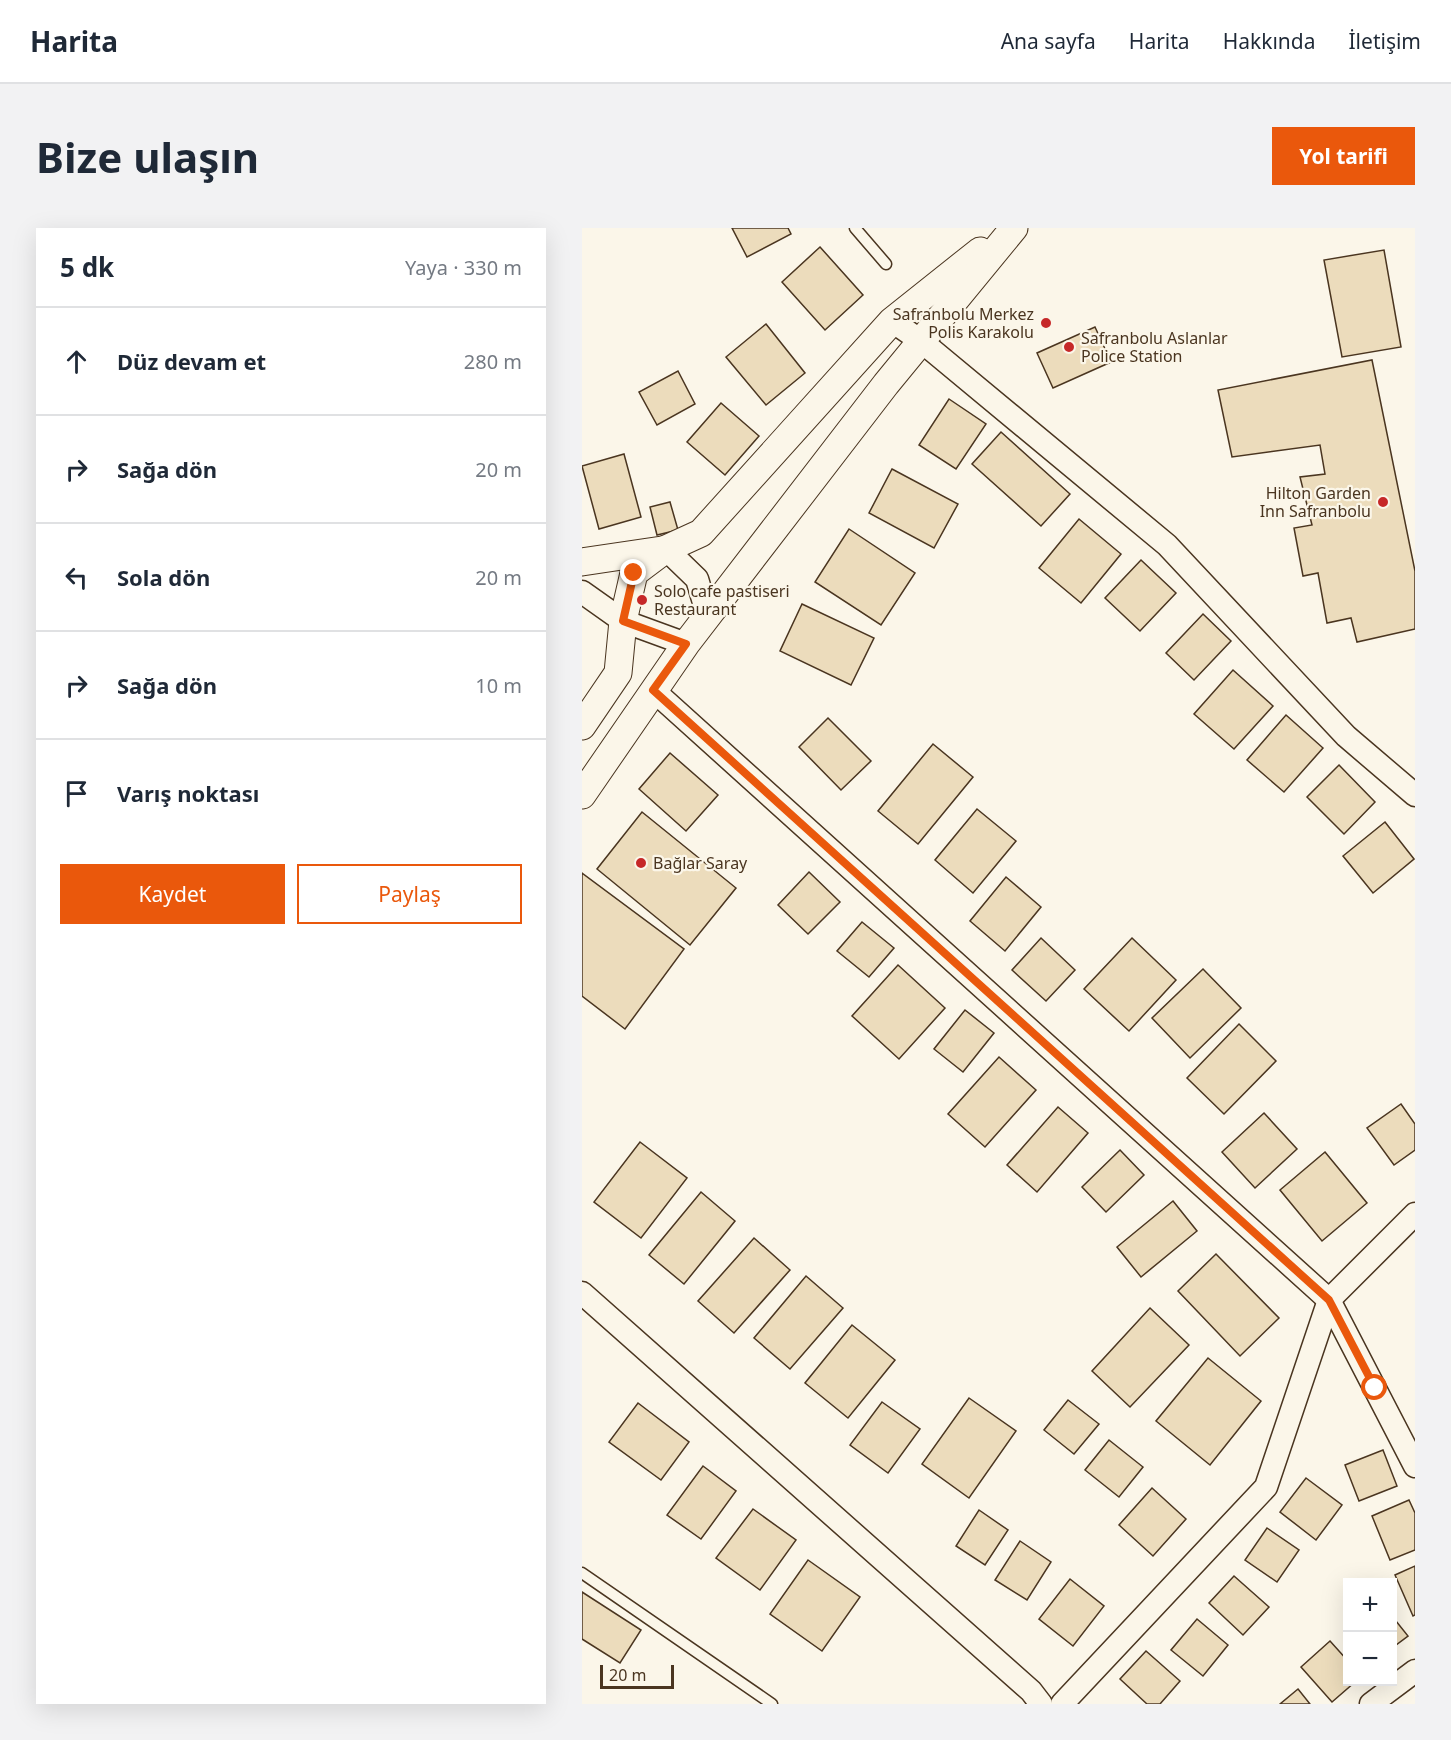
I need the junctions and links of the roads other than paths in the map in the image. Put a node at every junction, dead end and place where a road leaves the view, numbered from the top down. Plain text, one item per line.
1 (855, 228) edge
2 (1012, 228) edge
3 (886, 264) dead end
4 (892, 321) junction
5 (921, 342) junction
6 (666, 549) junction
7 (582, 562) edge
8 (582, 592) edge
9 (708, 616) junction
10 (623, 621) junction
11 (686, 644) junction
12 (653, 690) junction
13 (582, 726) edge
14 (582, 795) edge
15 (1415, 795) edge
16 (1415, 1214) edge
17 (582, 1293) edge
18 (1329, 1300) junction
19 (1415, 1466) edge
20 (582, 1573) edge
21 (1415, 1671) edge
22 (772, 1704) edge
23 (1041, 1704) edge
24 (1062, 1704) edge
25 (1371, 1704) edge

1 - 3 lane
2 - 4 street
2 - 5 street
4 - 5 street
4 - 6 street
5 - 9 street
5 - 15 street
6 - 7 street
6 - 9 street
6 - 10 street
8 - 10 street
9 - 11 street
10 - 11 street
10 - 13 street
11 - 12 street
12 - 14 street
12 - 18 street
16 - 18 street
17 - 23 street
18 - 19 street
18 - 24 street
20 - 22 lane
21 - 25 street

